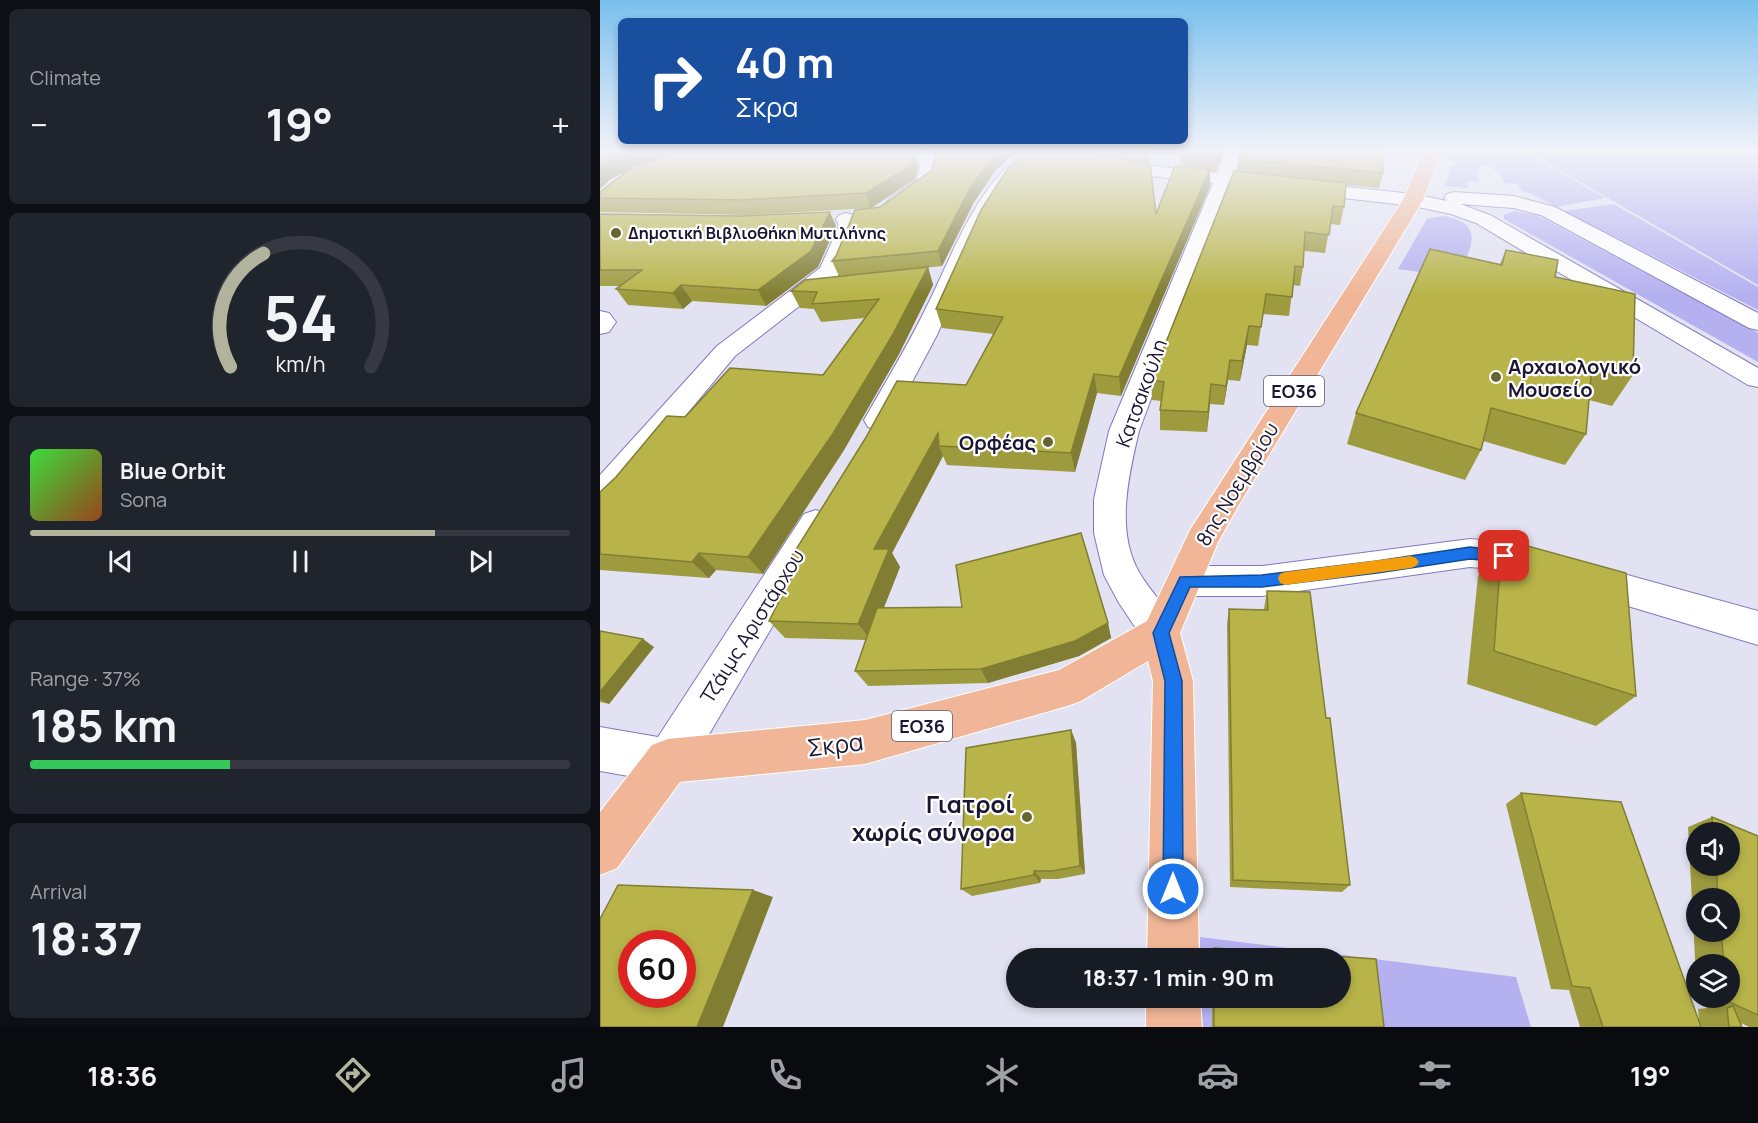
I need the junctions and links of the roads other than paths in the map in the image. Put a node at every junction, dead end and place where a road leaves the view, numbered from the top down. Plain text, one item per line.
1 (900, 199) edge
2 (989, 199) edge
3 (1216, 199) edge
4 (1403, 199) edge
5 (1429, 199) edge
6 (1466, 199) edge
7 (1413, 200) junction
8 (852, 285) edge
9 (807, 289) junction
10 (600, 318) edge
11 (1758, 323) edge
12 (600, 327) edge
13 (1758, 379) edge
14 (863, 447) edge
15 (600, 496) edge
16 (833, 496) edge
17 (1185, 581) junction
18 (1758, 628) edge
19 (1161, 633) junction
20 (600, 749) edge
21 (668, 761) junction
22 (600, 851) edge
23 (1173, 948) edge
24 (1173, 1008) edge
25 (1174, 1027) edge

1 - 9 street
2 - 14 street
3 - 19 street, Κατσακούλη
4 - 7 street
5 - 7 street
6 - 11 street
7 - 13 street
7 - 17 main road, 8ης Νοεμβρίου / ΕΟ36
8 - 9 street
9 - 15 street
10 - 12 street
16 - 21 street, Τζάιμς Αριστάρχου
17 - 18 street
17 - 19 main road, 8ης Νοεμβρίου / ΕΟ36
19 - 21 main road, Σκρα / ΕΟ36
19 - 23 main road
20 - 21 street
21 - 22 main road
24 - 25 main road

